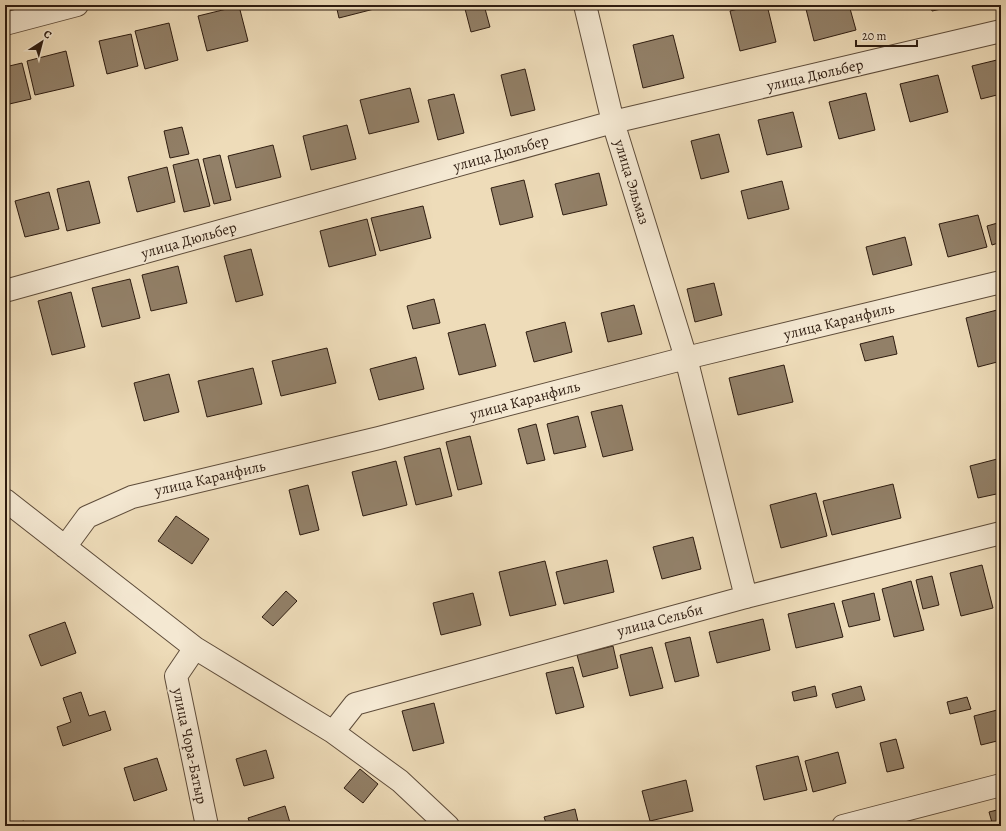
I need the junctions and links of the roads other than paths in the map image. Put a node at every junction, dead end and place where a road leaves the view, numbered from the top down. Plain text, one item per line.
1 (77, 5) edge
2 (585, 5) edge
3 (5, 24) edge
4 (1001, 31) edge
5 (613, 122) junction
6 (1001, 282) edge
7 (5, 291) edge
8 (686, 358) junction
9 (5, 500) edge
10 (1001, 533) edge
11 (65, 547) junction
12 (746, 596) junction
13 (195, 648) junction
14 (333, 732) junction
15 (1001, 785) edge
16 (207, 826) edge
17 (448, 826) edge
18 (844, 826) edge

1 - 3 street
2 - 5 street, улица Эльмаз
4 - 5 street, улица Дюльбер
5 - 7 street, улица Дюльбер
5 - 8 street, улица Эльмаз
6 - 8 street, улица Каранфиль
8 - 11 street, улица Каранфиль
8 - 12 street, улица Эльмаз
9 - 11 street
10 - 12 street, улица Сельби
11 - 13 street
12 - 14 street, улица Сельби
13 - 14 street
13 - 16 street, улица Чора-Батыр
14 - 17 street
15 - 18 street

